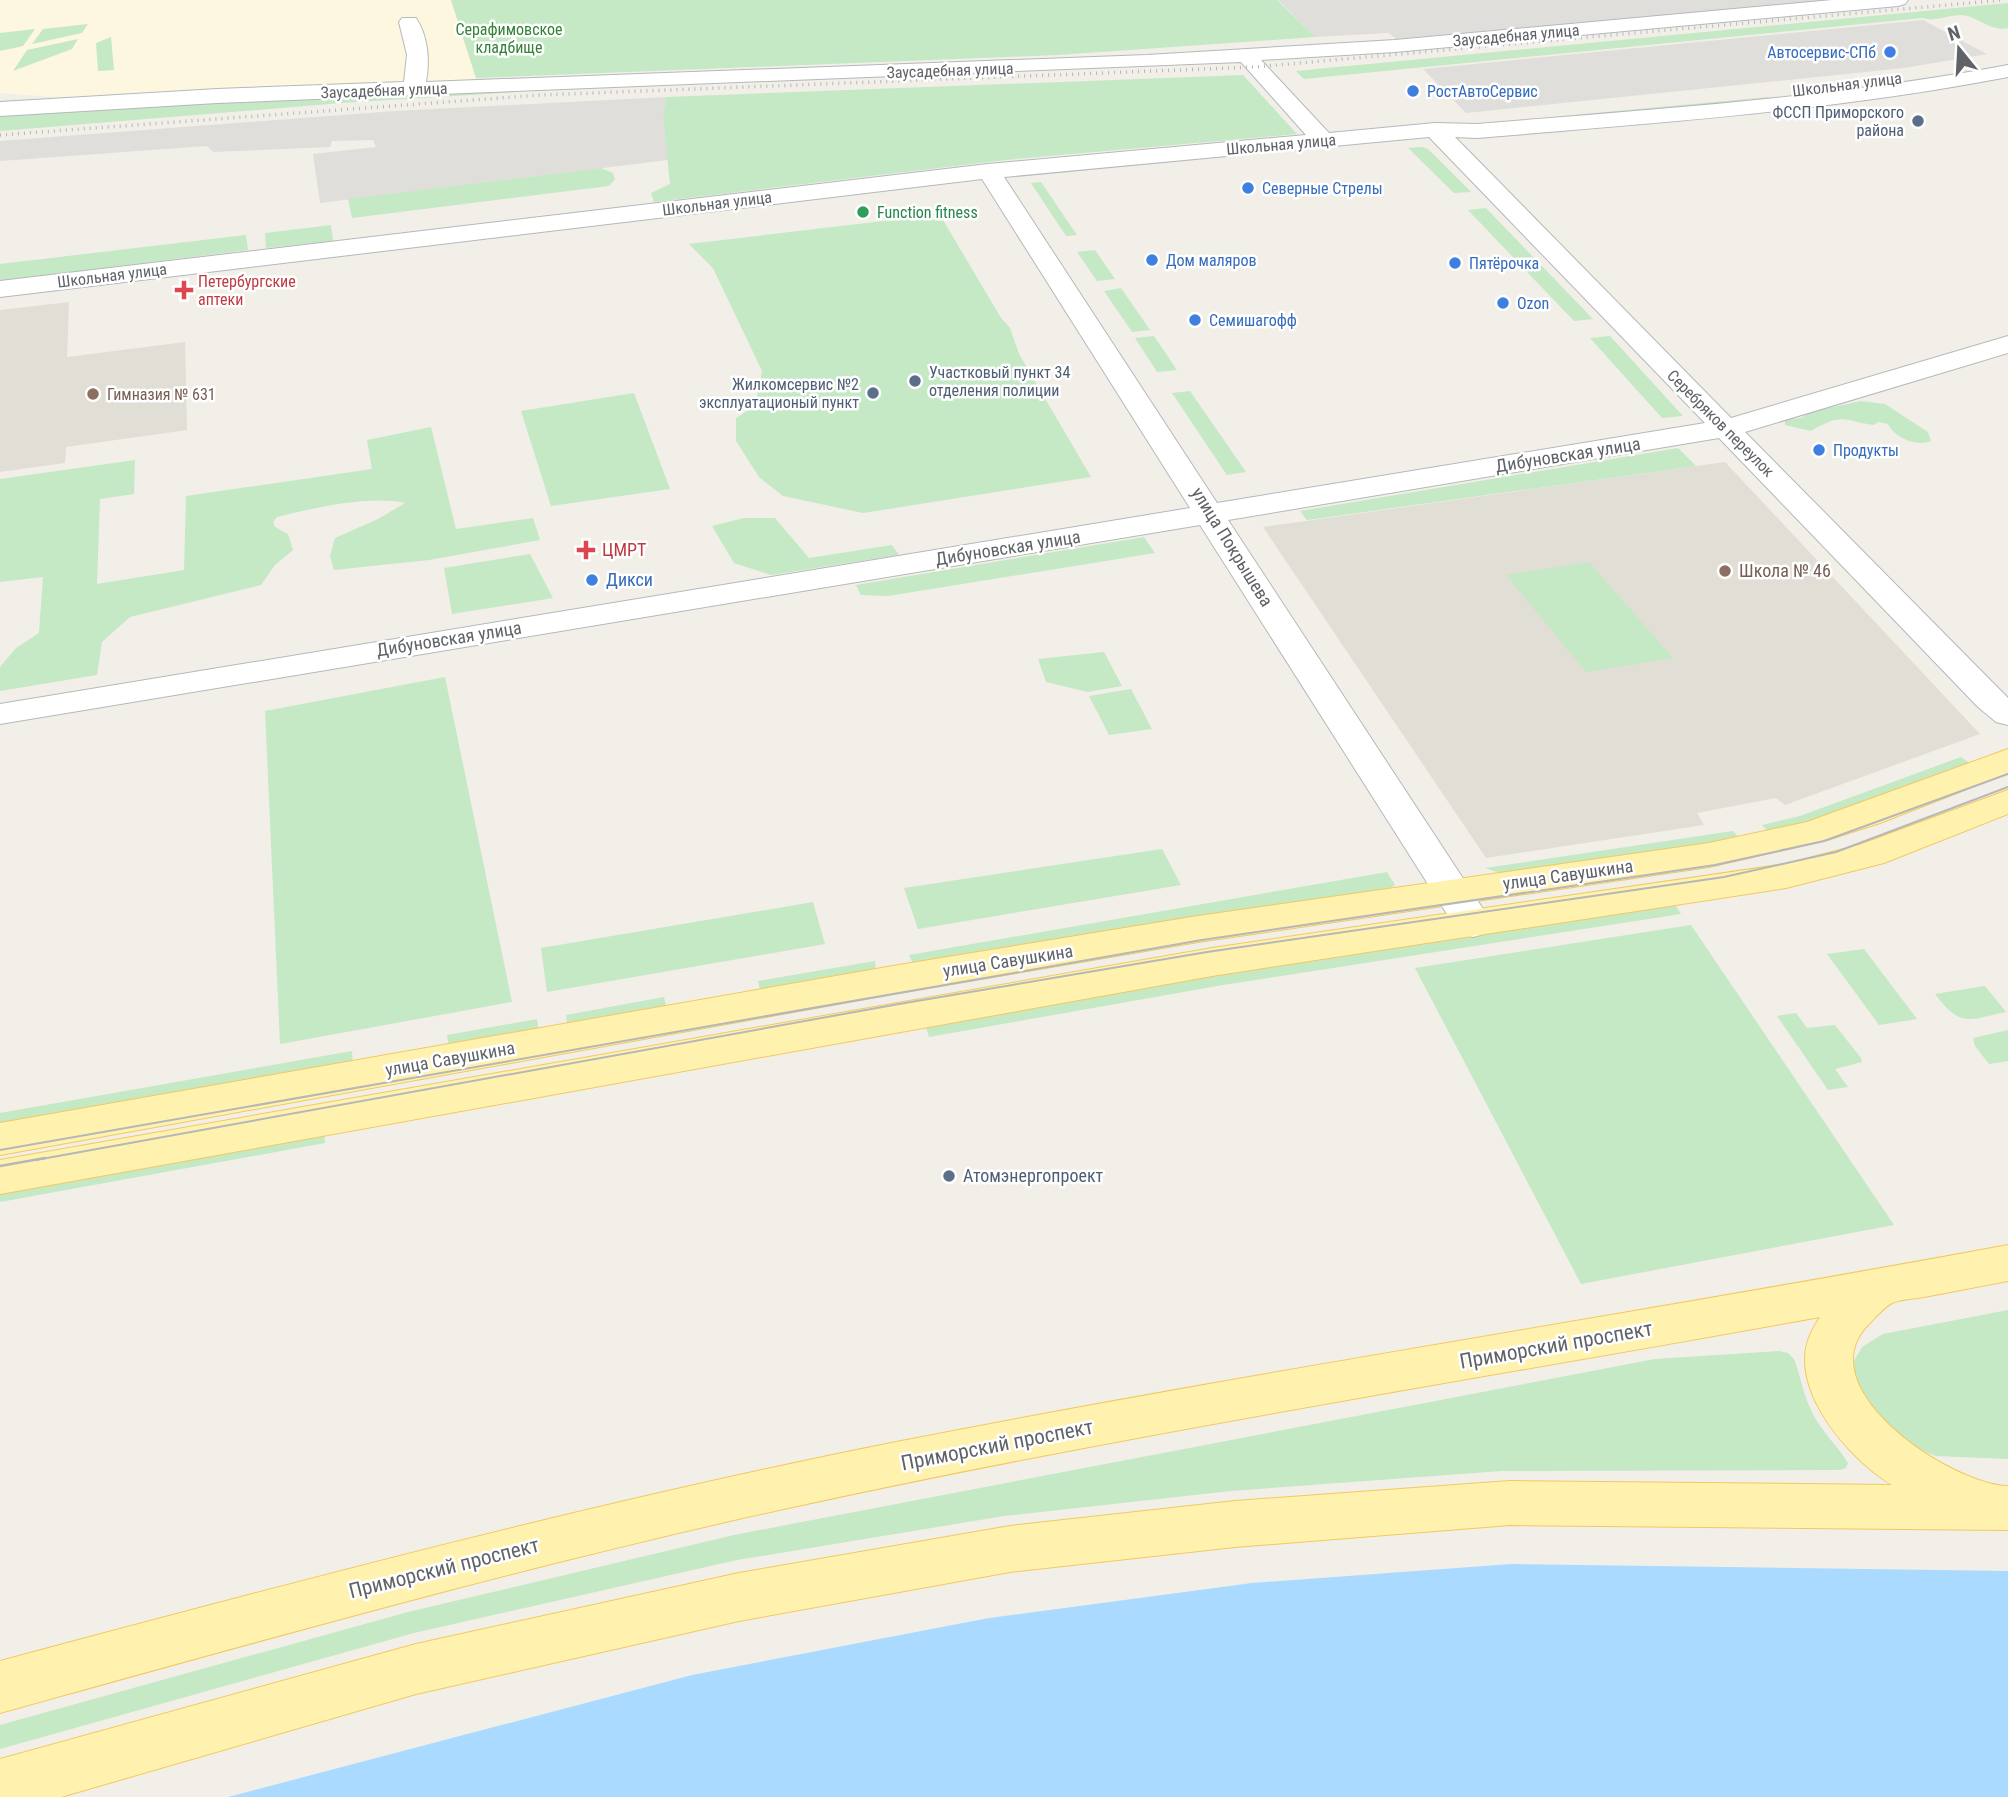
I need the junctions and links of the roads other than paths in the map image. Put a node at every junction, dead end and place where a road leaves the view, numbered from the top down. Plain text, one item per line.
1 (1899, 0) edge
2 (409, 22) dead end
3 (1246, 54) junction
4 (2008, 60) edge
5 (2008, 71) edge
6 (413, 89) junction
7 (0, 109) edge
8 (1435, 130) junction
9 (1324, 140) junction
10 (988, 171) junction
11 (0, 289) edge
12 (2008, 344) edge
13 (1728, 428) junction
14 (1211, 514) junction
15 (0, 714) edge
16 (2008, 715) edge
17 (2008, 760) edge
18 (2008, 801) edge
19 (1463, 908) junction
20 (0, 1139) edge
21 (0, 1177) edge
22 (2008, 1263) edge
23 (1877, 1288) junction
24 (1996, 1508) edge
25 (0, 1687) edge
26 (0, 1787) edge

1 - 3 street, Заусадебная улица
2 - 6 street
3 - 6 street, Заусадебная улица
3 - 9 street
4 - 8 street, Школьная улица
5 - 8 street, Школьная улица
6 - 7 street, Заусадебная улица
8 - 9 street, Школьная улица
8 - 13 street, Серебряков переулок
9 - 10 street, Школьная улица
10 - 11 street, Школьная улица
10 - 14 street, улица Покрышева
12 - 13 street, Дибуновская улица
13 - 14 street, Дибуновская улица
13 - 16 street, Серебряков переулок
14 - 15 street, Дибуновская улица
14 - 19 street, улица Покрышева
17 - 19 main road, улица Савушкина
18 - 19 main road, улица Савушкина
19 - 20 main road, улица Савушкина
19 - 21 main road, улица Савушкина
22 - 23 main road, Приморский проспект
23 - 24 main road
23 - 25 main road, Приморский проспект
24 - 26 main road

